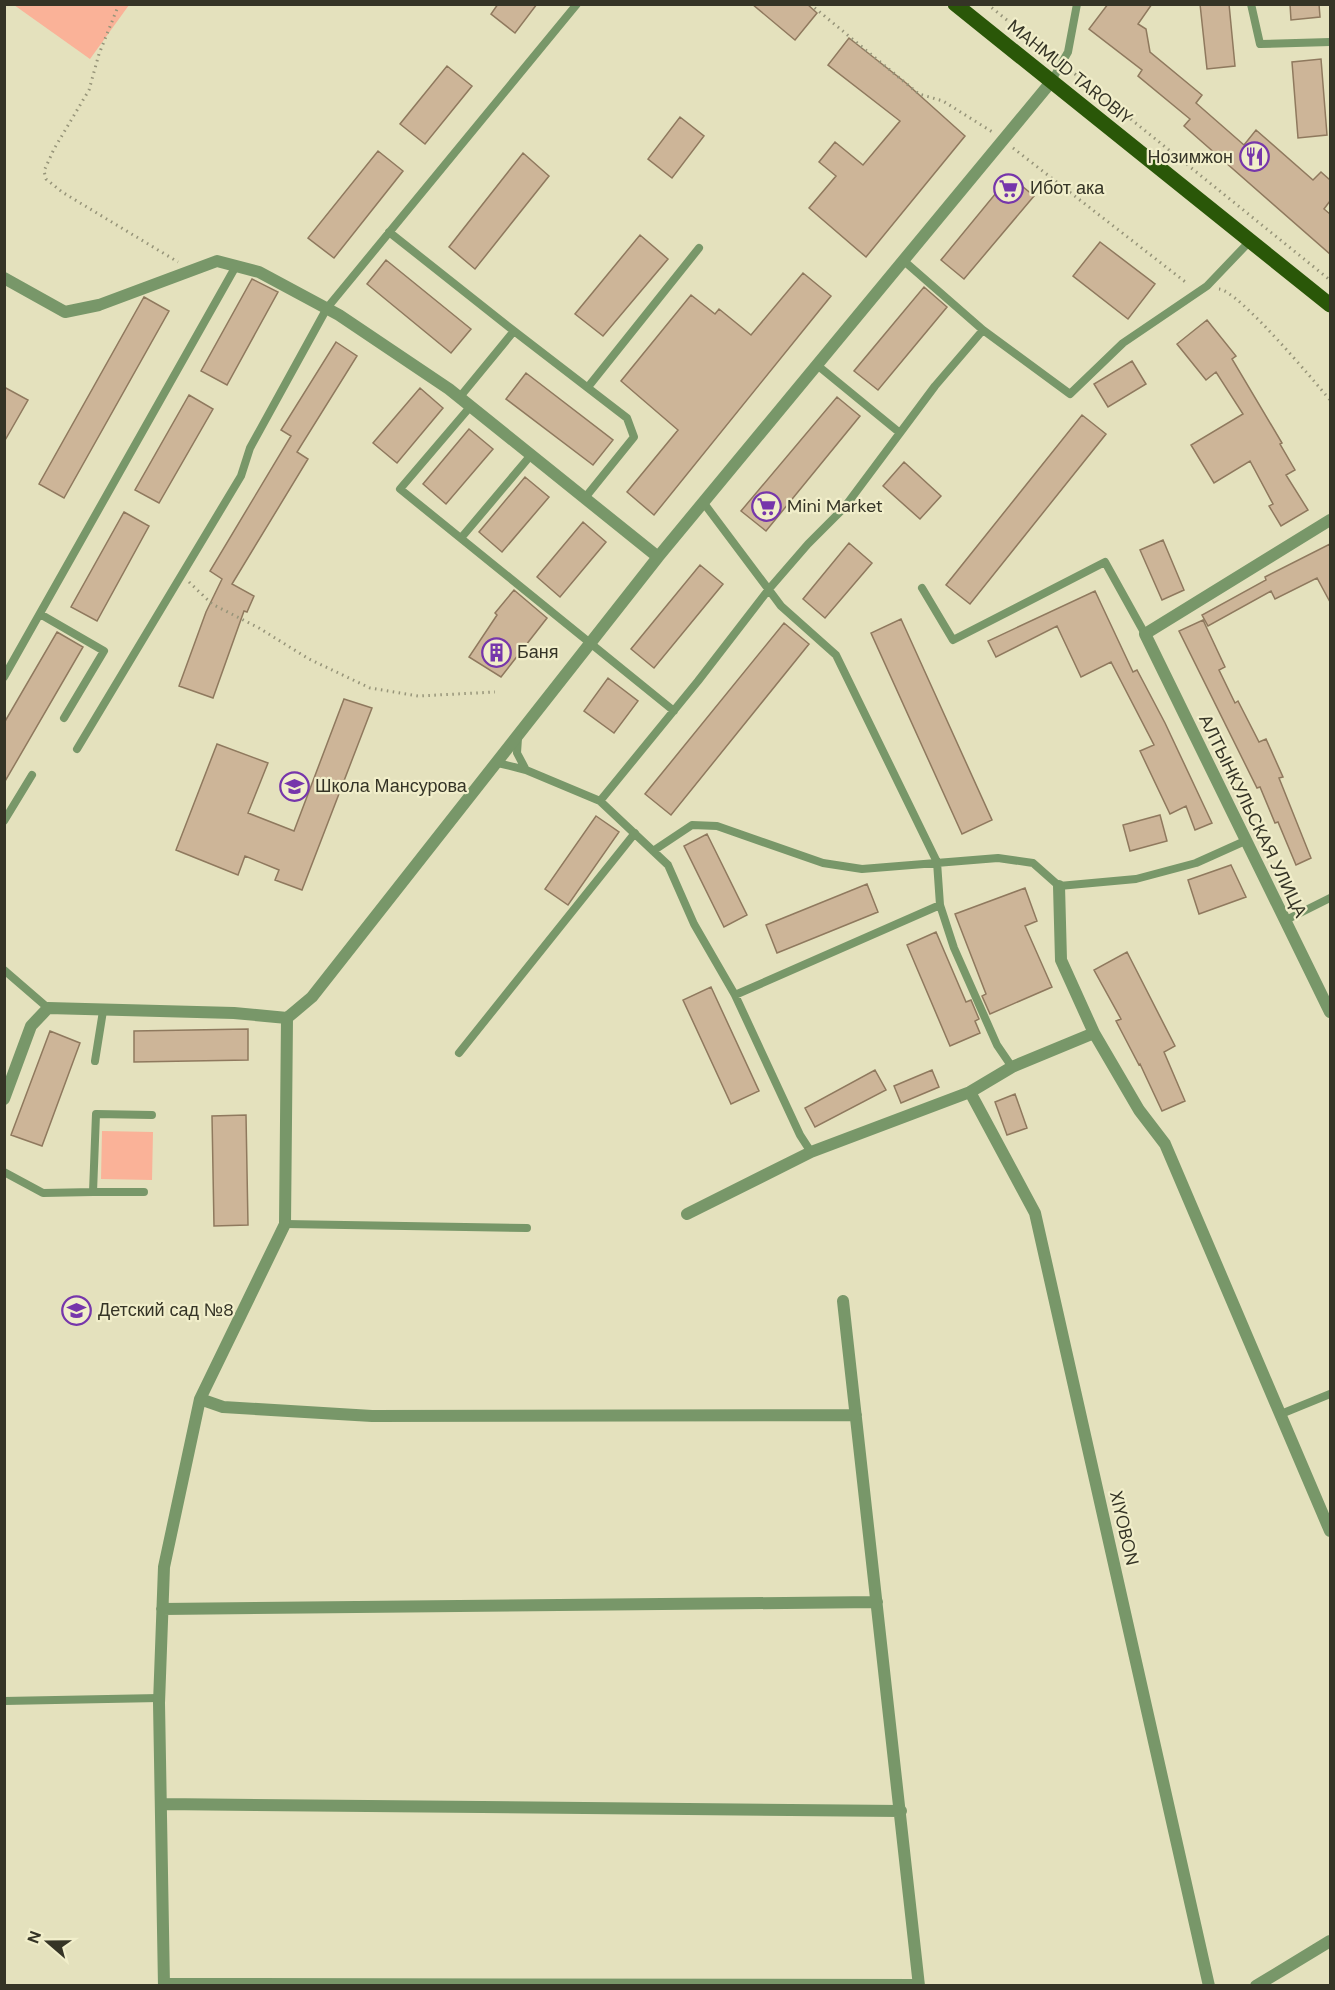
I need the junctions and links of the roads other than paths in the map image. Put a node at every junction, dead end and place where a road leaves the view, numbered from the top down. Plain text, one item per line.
1 (577, 4) edge
2 (955, 4) edge
3 (1077, 4) edge
4 (1251, 4) edge
5 (1330, 42) edge
6 (1051, 82) junction
7 (389, 232) junction
8 (1250, 241) junction
9 (699, 248) dead end
10 (904, 261) junction
11 (236, 266) junction
12 (4, 278) edge
13 (1330, 305) edge
14 (327, 308) junction
15 (983, 330) junction
16 (514, 331) junction
17 (817, 365) junction
18 (588, 387) junction
19 (459, 398) junction
20 (470, 407) junction
21 (900, 433) junction
22 (531, 455) junction
23 (584, 499) junction
24 (703, 502) junction
25 (1330, 520) edge
26 (461, 538) junction
27 (658, 557) junction
28 (922, 588) dead end
29 (769, 589) junction
30 (40, 614) junction
31 (1145, 634) junction
32 (591, 644) junction
33 (4, 677) edge
34 (674, 711) junction
35 (64, 718) dead end
36 (518, 738) junction
37 (77, 749) dead end
38 (498, 763) junction
39 (526, 770) junction
40 (32, 775) dead end
41 (600, 801) junction
42 (4, 821) edge
43 (635, 833) junction
44 (1245, 841) junction
45 (653, 851) junction
46 (937, 862) junction
47 (1059, 886) junction
48 (1330, 898) edge
49 (940, 905) junction
50 (1284, 921) junction
51 (4, 970) edge
52 (735, 995) junction
53 (48, 1008) junction
54 (103, 1011) junction
55 (1330, 1012) edge
56 (287, 1018) junction
57 (1094, 1033) junction
58 (459, 1053) dead end
59 (95, 1061) dead end
60 (1012, 1067) junction
61 (970, 1092) junction
62 (4, 1099) edge
63 (152, 1115) dead end
64 (811, 1152) junction
65 (4, 1172) edge
66 (93, 1192) junction
67 (144, 1192) dead end
68 (687, 1214) dead end
69 (285, 1224) junction
70 (527, 1228) dead end
71 (843, 1301) dead end
72 (1330, 1394) edge
73 (200, 1399) junction
74 (1281, 1414) junction
75 (856, 1415) junction
76 (1330, 1531) edge
77 (877, 1602) junction
78 (162, 1609) junction
79 (159, 1698) junction
80 (4, 1701) edge
81 (161, 1804) junction
82 (901, 1811) junction
83 (1330, 1941) edge
84 (164, 1985) edge
85 (919, 1985) edge
86 (1209, 1986) edge
87 (1256, 1986) edge

1 - 7 lane
2 - 6 main road, MAHMUD TAROBIY
3 - 6 lane
4 - 5 lane
6 - 8 main road, MAHMUD TAROBIY
6 - 10 street
7 - 14 lane
7 - 16 lane
8 - 13 main road, MAHMUD TAROBIY
8 - 15 lane
9 - 18 lane
10 - 15 lane
10 - 17 street
11 - 12 street
11 - 14 street
11 - 30 lane
14 - 19 street
14 - 37 lane
15 - 21 lane
16 - 18 lane
16 - 19 lane
17 - 21 lane
17 - 24 street
18 - 23 lane
19 - 20 street
20 - 22 street
20 - 26 lane
21 - 29 lane
22 - 23 street
22 - 26 lane
23 - 27 street
24 - 27 street
24 - 29 lane
25 - 31 street
26 - 32 lane
27 - 32 street
28 - 31 lane
29 - 34 lane
29 - 46 lane
30 - 33 lane
30 - 35 lane
31 - 44 street, АЛТЫНКУЛЬСКАЯ УЛИЦА
32 - 34 lane
32 - 36 street
34 - 41 lane
36 - 38 street
36 - 39 lane
38 - 39 lane
38 - 56 street
39 - 41 lane
40 - 42 lane
41 - 43 lane
43 - 45 lane
43 - 58 lane
44 - 47 lane
44 - 50 street, АЛТЫНКУЛЬСКАЯ УЛИЦА
45 - 46 lane
45 - 52 lane
46 - 47 lane
46 - 49 lane
47 - 57 street
48 - 50 lane
49 - 52 lane
49 - 60 lane
50 - 55 street, АЛТЫНКУЛЬСКАЯ УЛИЦА
51 - 53 lane
52 - 64 lane
53 - 54 street
53 - 62 street
54 - 56 street
54 - 59 lane
56 - 69 street
57 - 60 street
57 - 74 street
60 - 61 street
61 - 64 street
61 - 86 street, XIYOBON
63 - 66 lane
64 - 68 street
65 - 66 lane
66 - 67 lane
69 - 70 lane
69 - 73 street
71 - 75 street
72 - 74 lane
73 - 75 street
73 - 78 street
74 - 76 street
75 - 77 street
77 - 78 street
77 - 82 street
78 - 79 street
79 - 80 lane
79 - 81 street
81 - 82 street
81 - 84 street
82 - 85 street
83 - 87 street
84 - 85 street

